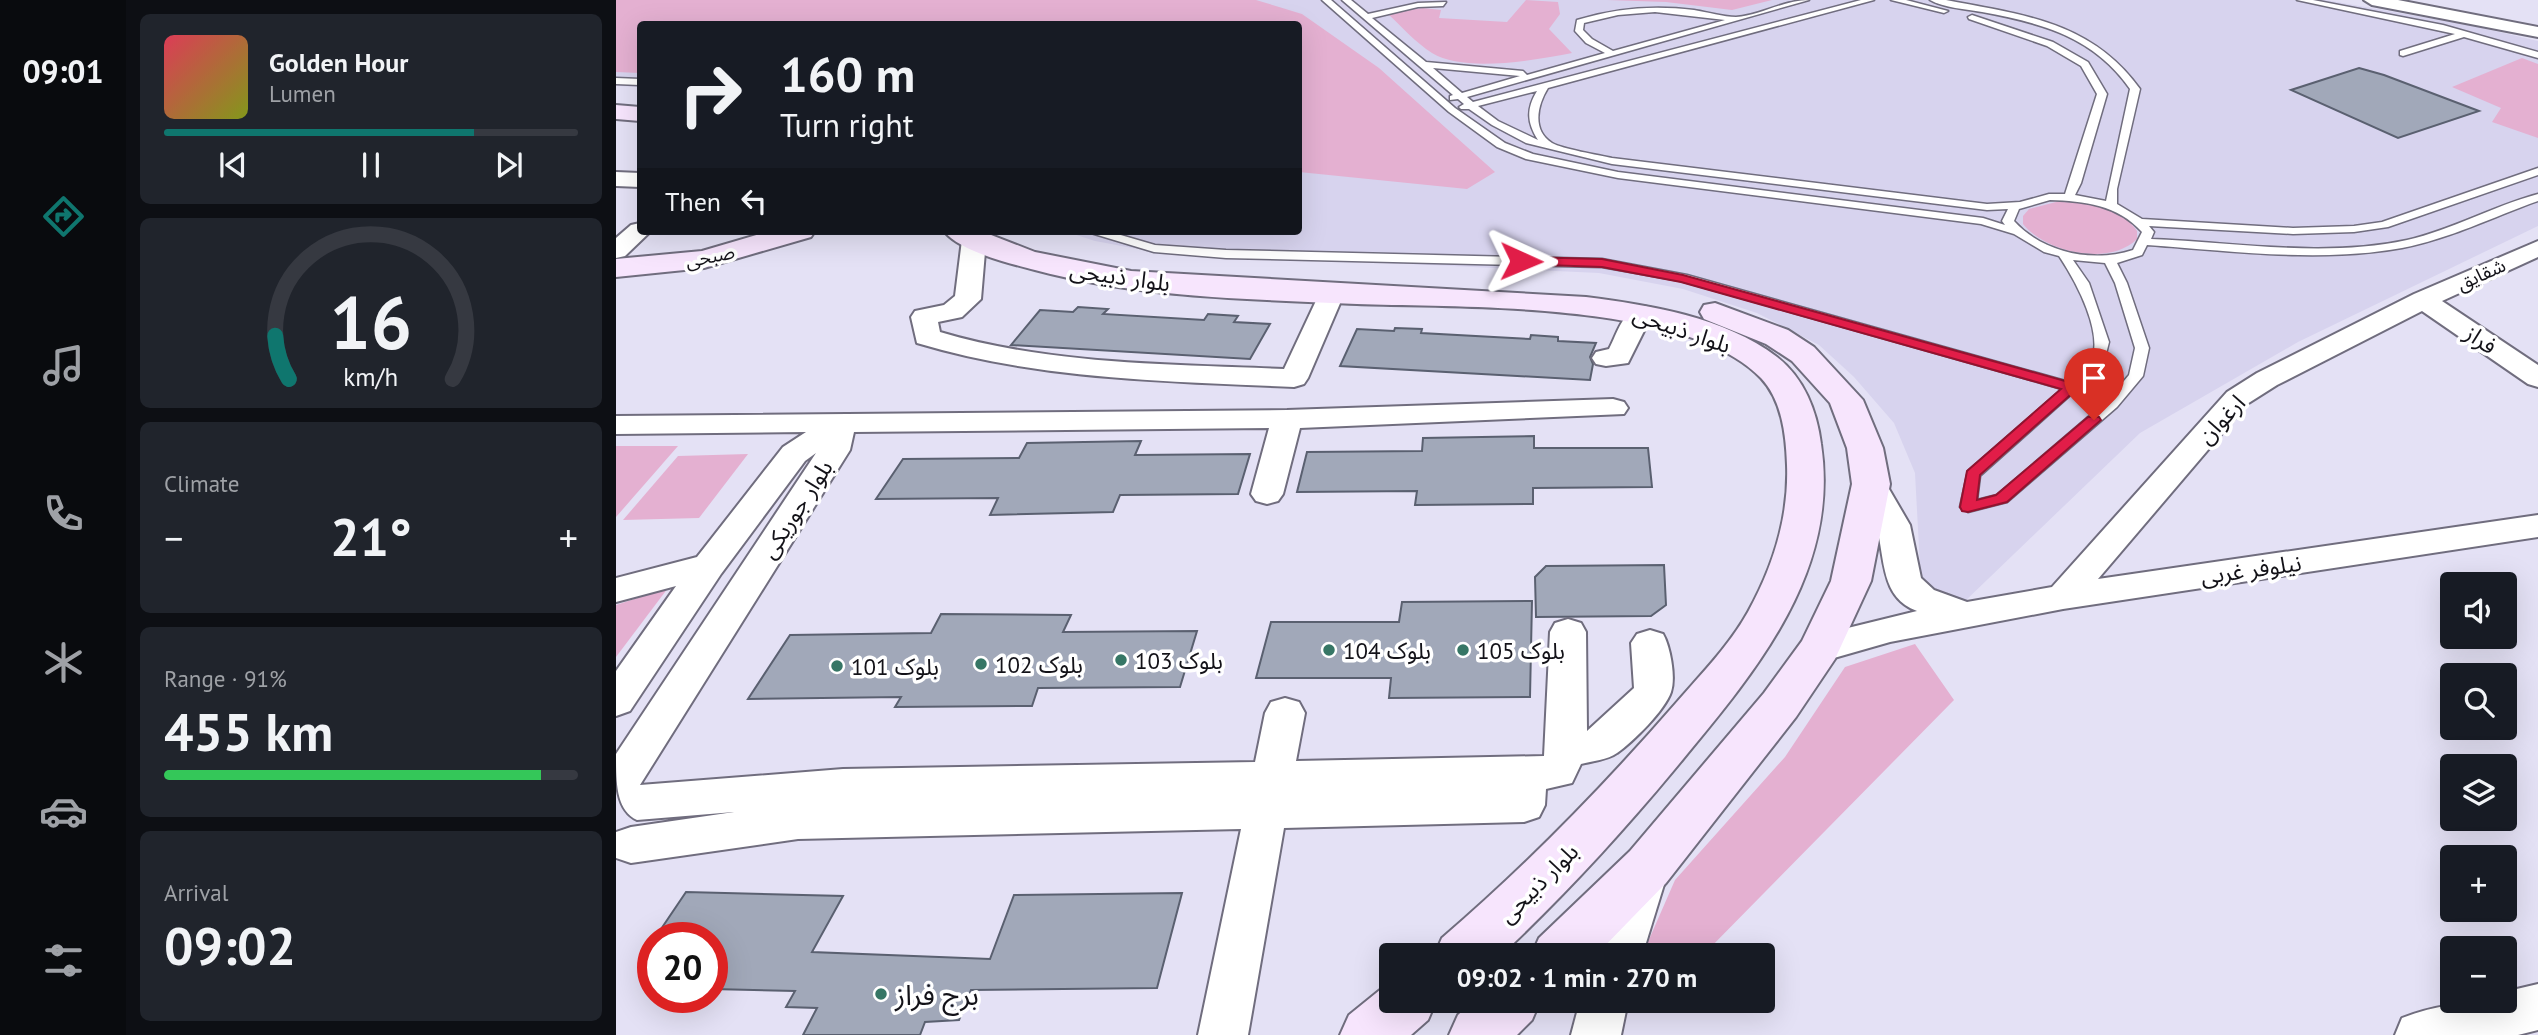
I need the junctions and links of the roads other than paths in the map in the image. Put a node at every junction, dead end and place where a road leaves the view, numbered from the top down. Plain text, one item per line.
1 (1326, 0) edge
2 (1346, 0) edge
3 (1870, 0) edge
4 (1895, 0) edge
5 (1934, 0) edge
6 (2301, 0) edge
7 (2372, 0) edge
8 (2436, 0) edge
9 (1801, 1) edge
10 (1443, 5) dead end
11 (1366, 17) junction
12 (1737, 19) junction
13 (2538, 20) edge
14 (2538, 32) edge
15 (2465, 34) junction
16 (2403, 53) dead end
17 (1613, 54) junction
18 (2538, 55) edge
19 (1422, 64) junction
20 (1536, 75) junction
21 (616, 81) edge
22 (637, 82) edge
23 (1544, 87) junction
24 (1460, 96) junction
25 (616, 99) edge
26 (637, 100) edge
27 (1442, 101) junction
28 (1472, 106) junction
29 (1452, 110) junction
30 (616, 112) edge
31 (637, 114) edge
32 (1551, 148) junction
33 (2538, 171) edge
34 (616, 179) edge
35 (637, 180) edge
36 (2069, 197) junction
37 (2538, 197) edge
38 (2018, 205) junction
39 (2111, 206) junction
40 (2141, 222) junction
41 (2013, 231) junction
42 (637, 233) edge
43 (787, 235) edge
44 (966, 235) edge
45 (1038, 235) edge
46 (1109, 235) edge
47 (2148, 242) junction
48 (2538, 248) edge
49 (616, 251) edge
50 (2064, 255) junction
51 (2109, 259) junction
52 (616, 268) edge
53 (1331, 294) junction
54 (2423, 300) junction
55 (1643, 314) junction
56 (1606, 358) dead end
57 (2533, 370) edge
58 (2071, 387) junction
59 (1613, 408) dead end
60 (1287, 419) junction
61 (841, 423) junction
62 (616, 425) edge
63 (1871, 484) junction
64 (1267, 494) dead end
65 (2538, 526) edge
66 (616, 566) edge
67 (709, 566) junction
68 (616, 590) edge
69 (2063, 597) junction
70 (1965, 614) junction
71 (1568, 632) dead end
72 (1650, 643) dead end
73 (1820, 648) junction
74 (616, 701) edge
75 (1285, 713) dead end
76 (1567, 752) junction
77 (1270, 793) junction
78 (623, 794) edge
79 (624, 854) edge
80 (1648, 867) junction
81 (1474, 943) edge
82 (1572, 943) edge
83 (1622, 943) edge
84 (2538, 1007) edge
85 (1394, 1013) edge
86 (1501, 1013) edge
87 (1601, 1013) edge
88 (1223, 1035) edge
89 (1369, 1035) edge
90 (1478, 1035) edge
91 (1596, 1035) edge
92 (2420, 1035) edge

1 - 27 lane
2 - 11 lane
3 - 23 lane
4 - 36 lane
5 - 39 lane
6 - 15 lane
7 - 14 street
8 - 13 street
9 - 12 lane
10 - 11 lane
11 - 19 lane
12 - 17 lane
12 - 17 lane
15 - 16 lane
15 - 18 lane
17 - 20 lane
19 - 20 lane
19 - 24 lane
20 - 24 lane
21 - 22 lane
23 - 28 lane
23 - 32 lane
24 - 27 lane
24 - 28 lane
25 - 26 main road
27 - 29 lane
28 - 29 lane
28 - 32 lane
29 - 41 lane
30 - 31 main road
32 - 38 lane
33 - 40 lane
34 - 35 street
36 - 38 lane
36 - 39 lane
37 - 47 lane
38 - 41 lane
39 - 40 lane
40 - 47 lane
41 - 50 lane
42 - 49 street
43 - 52 main road, صبحی
44 - 53 main road, بلوار ذبیحی
44 - 53 street
45 - 63 main road, بلوار ذبیحی
46 - 58 lane
47 - 51 lane
48 - 54 street, شقایق
50 - 51 lane
50 - 58 lane
51 - 58 lane
53 - 55 main road, بلوار ذبیحی
54 - 57 street, فراز
54 - 69 street, ارغوان
55 - 56 street
55 - 81 main road, بلوار ذبیحی
59 - 60 street
60 - 61 street
60 - 64 street
61 - 62 street
61 - 67 street, بلوار جوریکی
61 - 78 street, بلوار جوریکی
63 - 70 street
63 - 73 main road, بلوار ذبیحی
65 - 69 street, نیلوفر غربی
66 - 67 street
67 - 68 street
67 - 74 street, بلوار جوریکی
69 - 70 street, نیلوفر غربی
70 - 73 street, نیلوفر غربی
71 - 76 street
72 - 76 street
73 - 80 main road, بلوار ذبیحی
75 - 77 street
76 - 77 street
77 - 78 street
77 - 79 street
77 - 88 street
78 - 79 street
80 - 82 main road, بلوار ذبیحی
80 - 83 street
84 - 92 street
85 - 89 main road
86 - 90 main road
87 - 91 street

